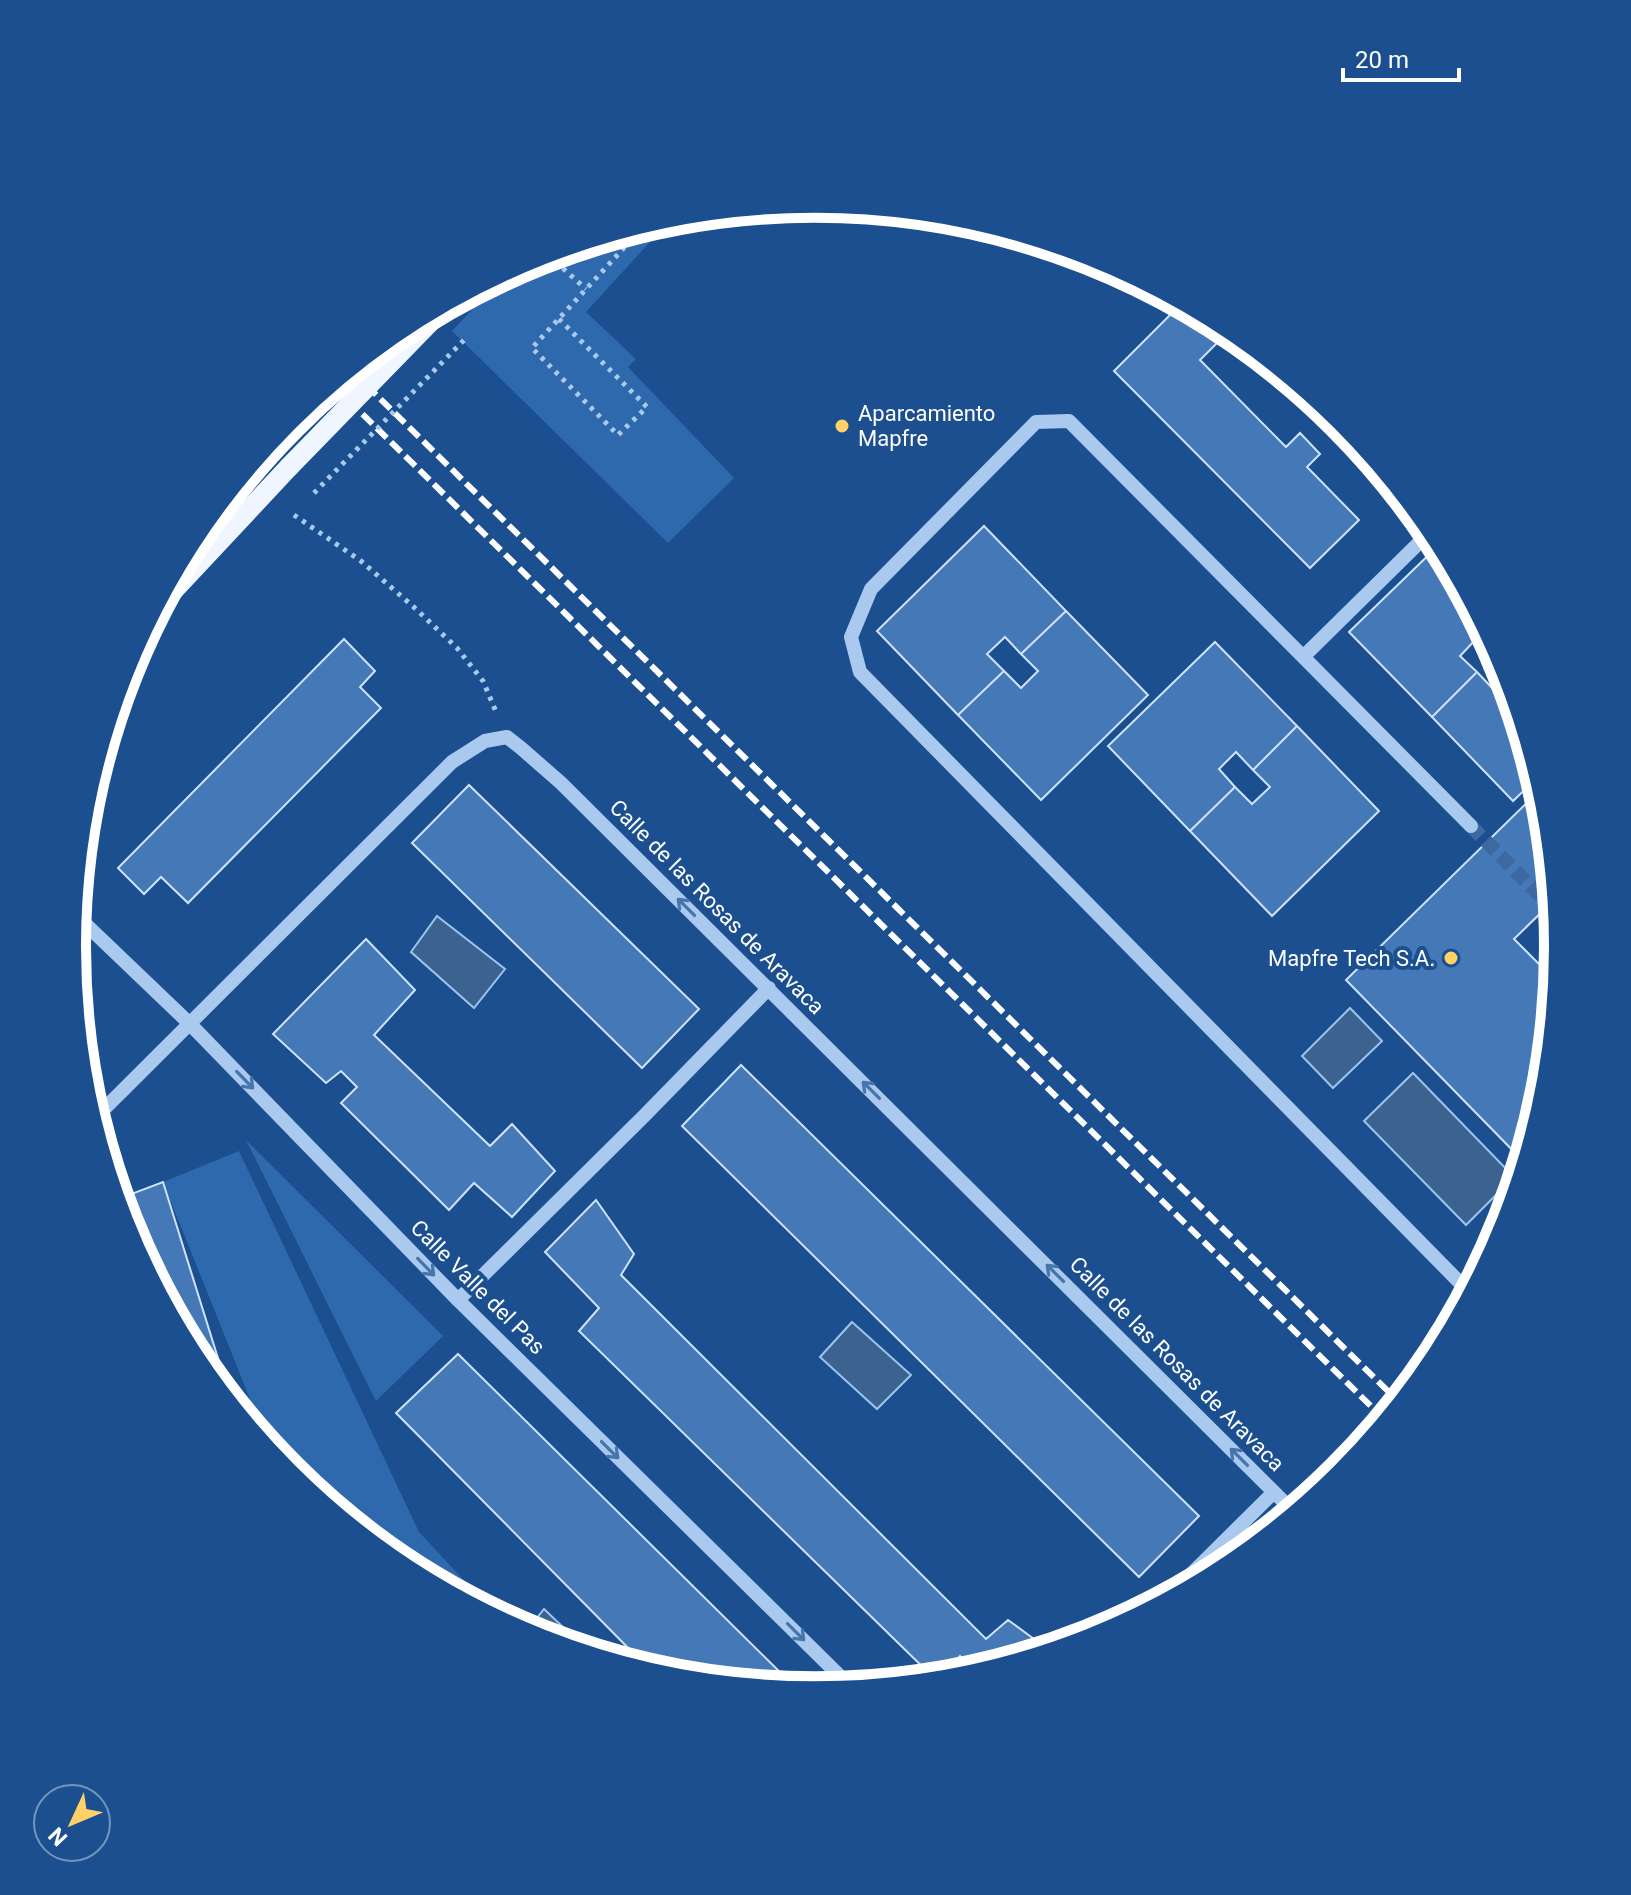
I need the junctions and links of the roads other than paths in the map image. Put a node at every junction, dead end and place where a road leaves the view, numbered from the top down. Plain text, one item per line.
1 (412, 339) edge
2 (1421, 541) edge
3 (191, 572) edge
4 (1304, 656) junction
5 (1471, 826) tunnel mouth
6 (87, 925) edge
7 (769, 988) junction
8 (190, 1024) junction
9 (104, 1109) edge
10 (1462, 1285) edge
11 (458, 1300) junction
12 (1274, 1492) junction
13 (1286, 1504) edge
14 (1196, 1569) edge
15 (840, 1676) edge

1 - 3 main road, bridge
2 - 4 street
4 - 5 street
4 - 10 street
6 - 8 street, Calle Valle del Pas
7 -> 8 street, Calle de las Rosas de Aravaca
7 - 11 street
12 -> 7 street, Calle de las Rosas de Aravaca
8 - 9 street
8 -> 11 street, Calle Valle del Pas
11 -> 15 street, Calle Valle del Pas
12 - 13 street, Calle de las Rosas de Aravaca
12 - 14 street

